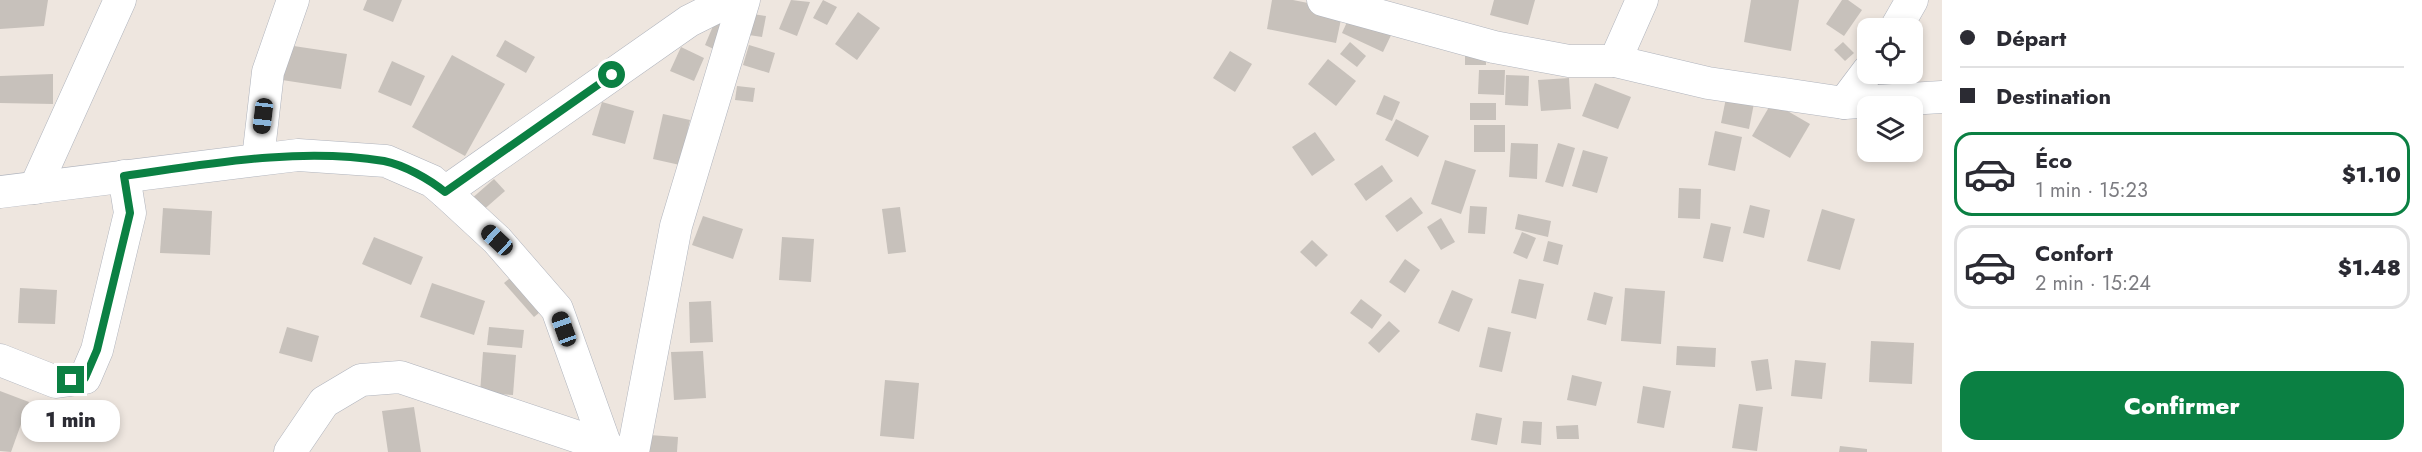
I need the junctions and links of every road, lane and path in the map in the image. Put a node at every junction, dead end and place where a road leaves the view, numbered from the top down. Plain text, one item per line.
1 (120, 0) edge
2 (293, 0) edge
3 (731, 0) edge
4 (744, 0) edge
5 (1323, 0) edge
6 (1642, 0) edge
7 (1912, 0) edge
8 (1361, 4) edge
9 (1902, 18) edge
10 (1615, 60) junction
11 (1858, 84) edge
12 (1942, 97) edge
13 (1844, 103) junction
14 (258, 159) junction
15 (124, 176) junction
16 (35, 188) junction
17 (0, 192) edge
18 (445, 192) junction
19 (0, 360) edge
20 (616, 450) edge
21 (290, 452) edge

1 - 16 street
2 - 14 street
3 - 18 street
4 - 20 street
5 - 8 street
6 - 10 street
7 - 9 street
8 - 10 street
10 - 13 street
11 - 13 street
12 - 13 street
14 - 15 street
14 - 18 street
15 - 16 street
15 - 19 street
16 - 17 street
18 - 20 street
20 - 21 street

